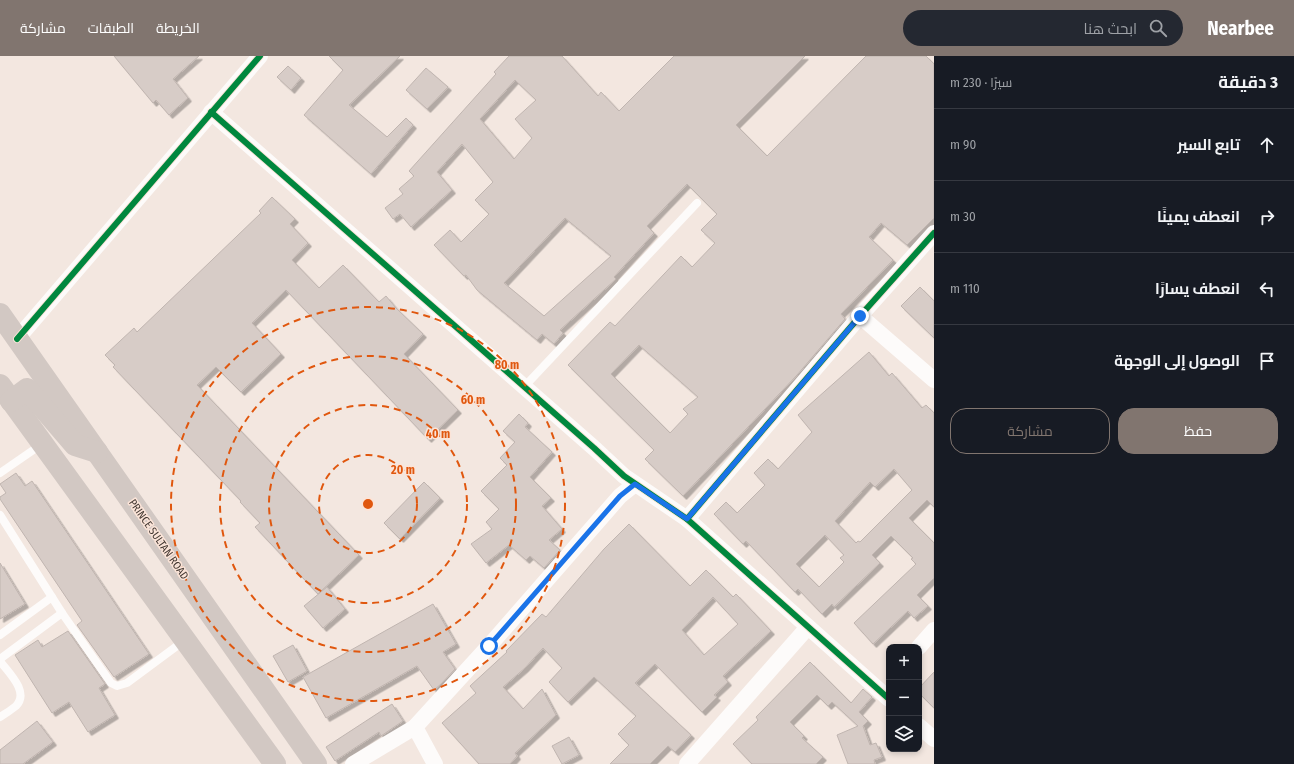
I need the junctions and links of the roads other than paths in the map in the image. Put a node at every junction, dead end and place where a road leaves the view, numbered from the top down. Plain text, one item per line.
1 (260, 56) edge
2 (212, 112) junction
3 (697, 202) dead end
4 (934, 234) edge
5 (0, 314) edge
6 (860, 316) junction
7 (17, 339) junction
8 (934, 380) edge
9 (524, 387) junction
10 (6, 393) edge
11 (42, 444) junction
12 (98, 452) junction
13 (0, 473) edge
14 (635, 484) junction
15 (0, 515) edge
16 (687, 519) junction
17 (52, 597) junction
18 (62, 613) junction
19 (808, 627) junction
20 (934, 630) edge
21 (0, 635) edge
22 (185, 640) junction
23 (922, 644) edge
24 (0, 660) edge
25 (886, 690) edge
26 (0, 717) edge
27 (415, 727) junction
28 (922, 729) edge
29 (934, 739) edge
30 (275, 764) edge
31 (316, 764) edge
32 (353, 764) edge
33 (435, 764) edge
34 (687, 764) edge

1 - 2 street
2 - 7 street
2 - 9 street
3 - 9 lane
4 - 6 street
5 - 7 main road, PRINCE SULTAN ROAD
6 - 8 street
6 - 16 street
7 - 12 main road, PRINCE SULTAN ROAD
9 - 14 street
10 - 11 main road
10 - 12 main road
11 - 13 lane
11 - 22 main road
12 - 31 main road, PRINCE SULTAN ROAD
14 - 16 street
14 - 27 street
15 - 17 lane
16 - 19 street
17 - 18 lane
17 - 21 lane
18 - 22 lane
18 - 24 lane
19 - 25 street
19 - 34 street
20 - 23 street
22 - 30 main road
24 - 26 lane
27 - 32 street
27 - 33 street
28 - 29 street

